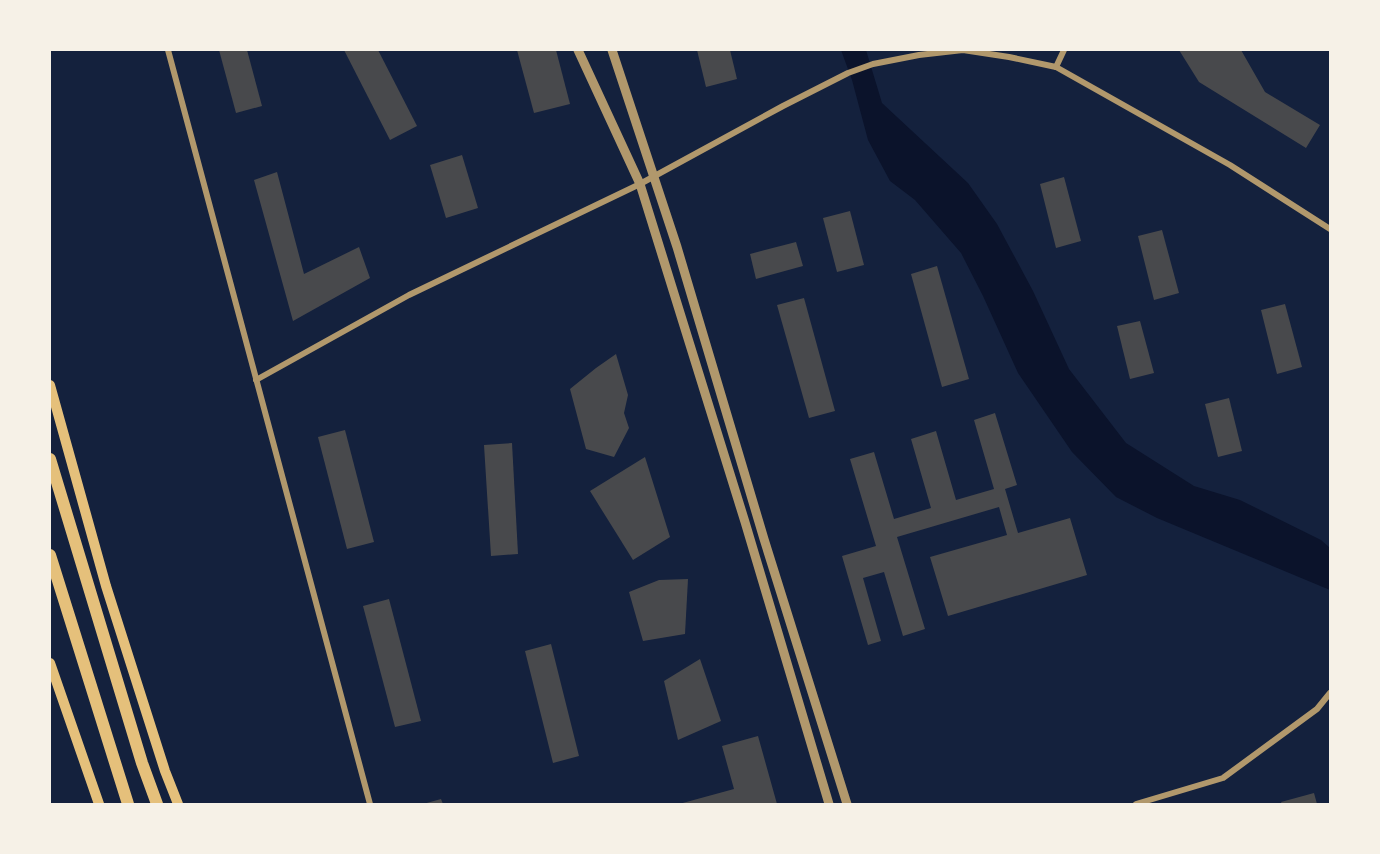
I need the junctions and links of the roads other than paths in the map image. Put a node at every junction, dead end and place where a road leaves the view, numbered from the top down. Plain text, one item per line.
1 (168, 50) edge
2 (578, 50) edge
3 (612, 50) edge
4 (1064, 50) edge
5 (1056, 67) junction
6 (654, 176) junction
7 (640, 184) junction
8 (1330, 229) edge
9 (256, 380) junction
10 (50, 385) edge
11 (50, 459) edge
12 (50, 555) edge
13 (50, 663) edge
14 (1330, 693) edge
15 (99, 804) edge
16 (128, 804) edge
17 (157, 804) edge
18 (178, 804) edge
19 (370, 804) edge
20 (830, 804) edge
21 (847, 804) edge
22 (1136, 804) edge

1 - 9 street
2 - 7 street
3 - 6 street
4 - 5 street
5 - 6 street
5 - 8 street
6 - 7 street
6 - 21 street
7 - 9 street
7 - 20 street
9 - 19 street
10 - 18 main road
11 - 17 highway
12 - 16 highway
13 - 15 main road
14 - 22 street

